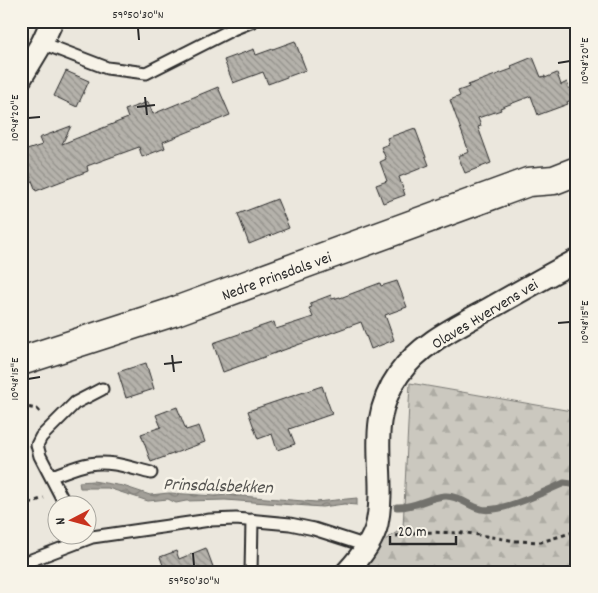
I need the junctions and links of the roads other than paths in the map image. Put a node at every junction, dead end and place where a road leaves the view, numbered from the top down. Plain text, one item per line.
1 (52, 21) edge
2 (253, 21) edge
3 (42, 43) junction
4 (21, 78) edge
5 (577, 154) edge
6 (577, 171) edge
7 (528, 182) junction
8 (577, 260) edge
9 (21, 361) edge
10 (102, 389) dead end
11 (151, 473) dead end
12 (52, 476) junction
13 (60, 496) edge
14 (252, 520) junction
15 (98, 533) edge
16 (62, 546) edge
17 (367, 546) junction
18 (21, 564) edge
19 (251, 572) edge
20 (347, 572) edge

1 - 3 street
2 - 3 lane
3 - 4 street
5 - 7 main road, Nedre Prinsdals vei
6 - 7 main road, Nedre Prinsdals vei
7 - 9 main road, Nedre Prinsdals vei
8 - 17 street, Olaves Hvervens vei
10 - 12 lane
11 - 12 lane
12 - 13 lane
14 - 15 lane
14 - 17 lane
14 - 19 lane
16 - 18 lane
17 - 20 street, Olaves Hvervens vei

